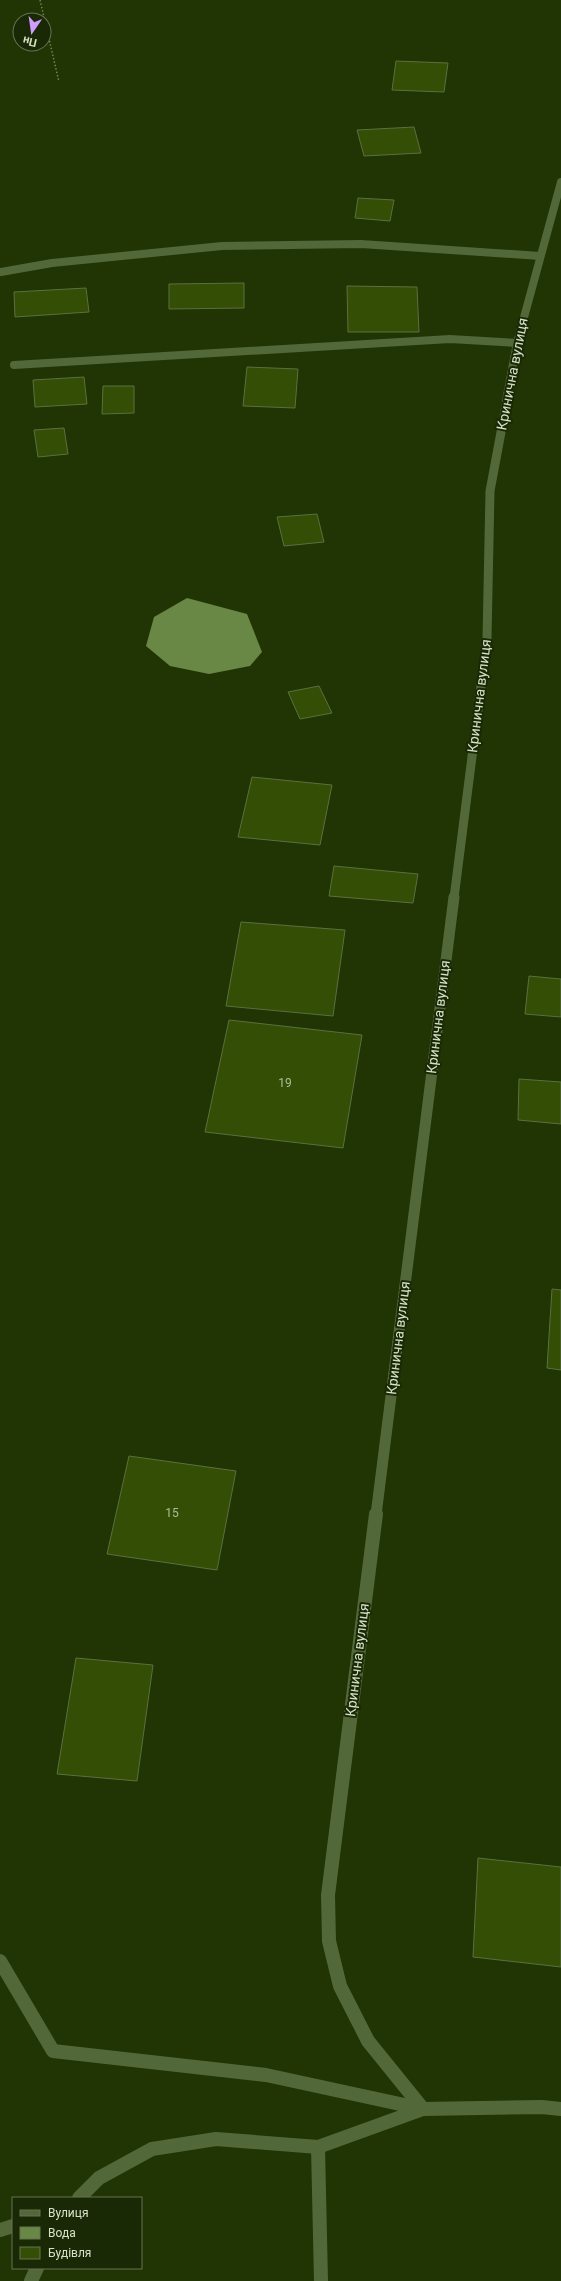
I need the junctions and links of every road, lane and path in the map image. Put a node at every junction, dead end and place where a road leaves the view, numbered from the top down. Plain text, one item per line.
1 (40, 0) edge
2 (59, 82) dead end
3 (561, 182) edge
4 (540, 256) junction
5 (1, 272) dead end
6 (517, 343) junction
7 (14, 366) dead end
8 (0, 1961) edge
9 (423, 2109) junction
10 (561, 2109) edge
11 (318, 2147) junction
12 (80, 2197) edge
13 (12, 2226) edge
14 (0, 2230) edge
15 (37, 2269) edge
16 (31, 2281) edge
17 (321, 2281) edge

1 - 2 path
3 - 4 street, Кринична вулиця
4 - 5 street
4 - 6 street, Кринична вулиця
6 - 7 street
6 - 9 street, Кринична вулиця
8 - 9 street
9 - 10 street
9 - 11 street
11 - 12 street
11 - 17 street
13 - 14 street
15 - 16 street

